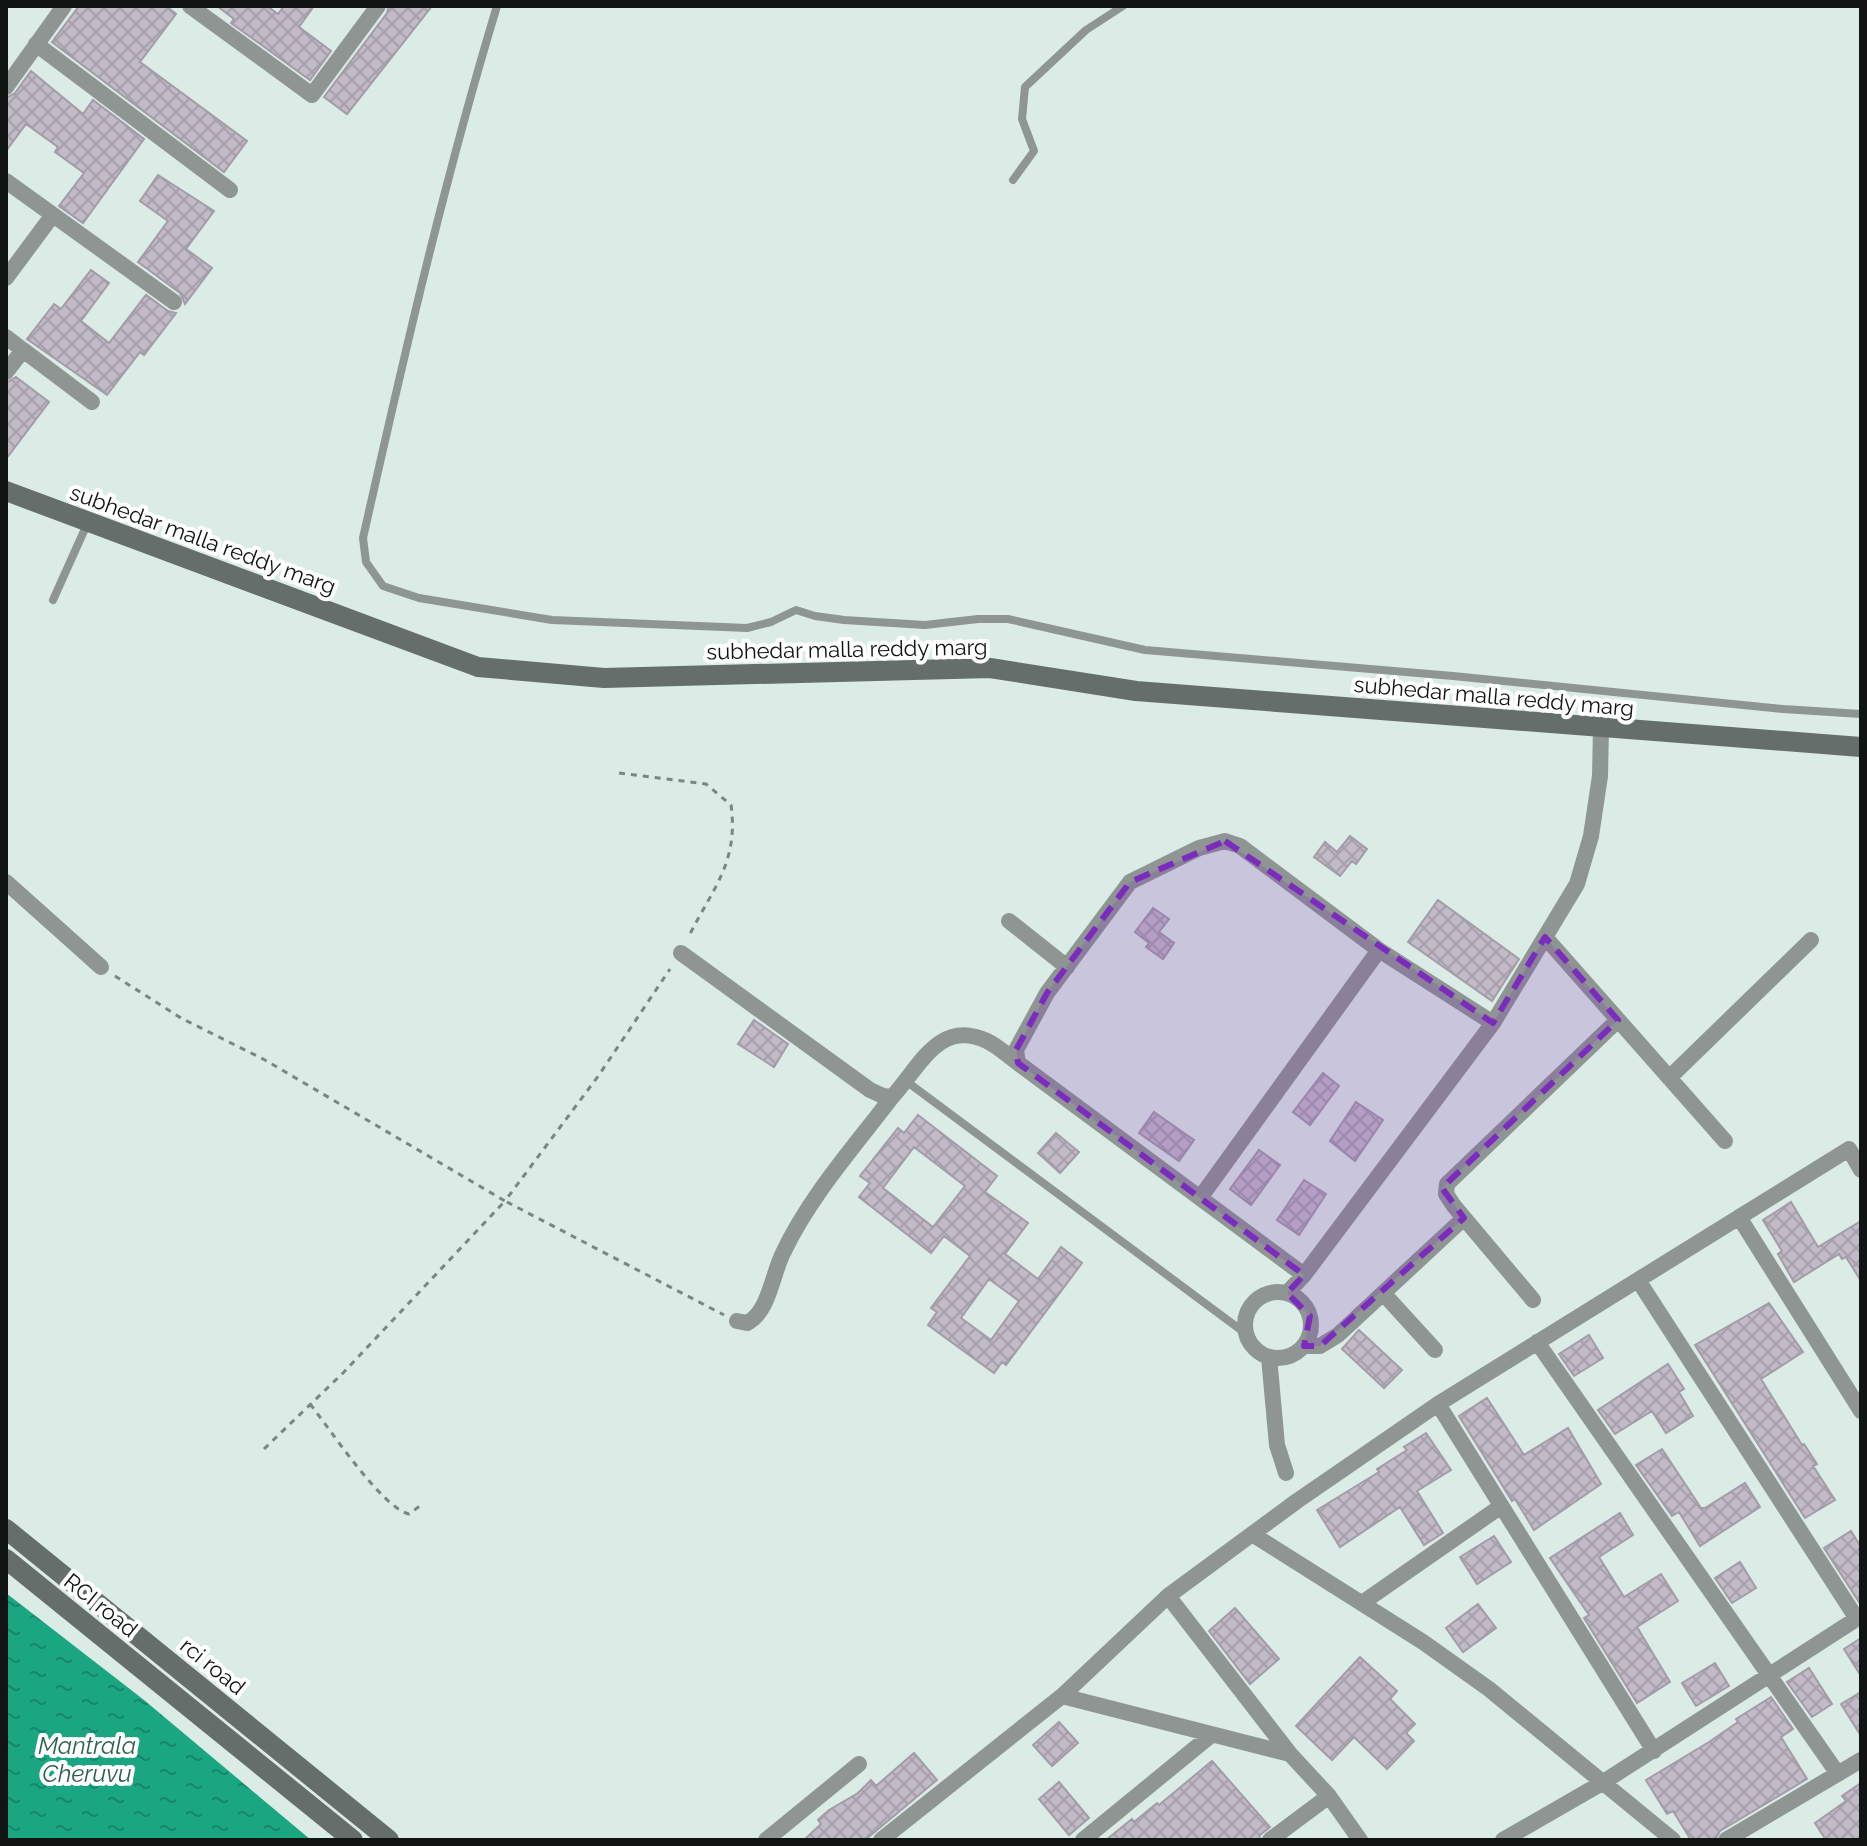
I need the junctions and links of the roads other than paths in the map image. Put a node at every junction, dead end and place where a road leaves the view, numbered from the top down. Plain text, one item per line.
1 (64, 6) edge
2 (190, 6) edge
3 (378, 6) edge
4 (497, 6) edge
5 (1123, 6) edge
6 (36, 44) junction
7 (6, 87) edge
8 (1013, 180) dead end
9 (6, 181) edge
10 (230, 190) dead end
11 (52, 216) junction
12 (6, 278) edge
13 (174, 302) dead end
14 (6, 337) edge
15 (23, 350) junction
16 (6, 372) edge
17 (92, 402) dead end
18 (7, 493) edge
19 (88, 522) junction
20 (53, 600) dead end
21 (1861, 714) edge
22 (1601, 728) junction
23 (1861, 747) edge
24 (6, 882) edge
25 (1009, 921) dead end
26 (1545, 937) junction
27 (1811, 940) dead end
28 (1379, 950) junction
29 (681, 953) road end
30 (101, 967) road end
31 (1067, 967) junction
32 (1618, 1020) junction
33 (1493, 1023) junction
34 (1018, 1063) junction
35 (1669, 1078) junction
36 (906, 1081) junction
37 (892, 1097) junction
38 (1725, 1141) dead end
39 (1861, 1170) edge
40 (1200, 1198) junction
41 (1739, 1217) junction
42 (1464, 1218) junction
43 (1304, 1275) junction
44 (1638, 1280) junction
45 (1287, 1293) junction
46 (1383, 1293) junction
47 (1533, 1300) dead end
48 (737, 1321) road end
49 (1245, 1333) junction
50 (1537, 1342) junction
51 (1304, 1346) junction
52 (1435, 1350) dead end
53 (1269, 1357) junction
54 (1438, 1404) junction
55 (1861, 1411) edge
56 (1286, 1473) dead end
57 (1500, 1507) junction
58 (6, 1529) edge
59 (1252, 1534) junction
60 (6, 1559) edge
61 (1168, 1596) junction
62 (1362, 1603) junction
63 (1859, 1617) edge
64 (1768, 1677) junction
65 (1062, 1696) junction
66 (1210, 1736) junction
67 (1654, 1751) junction
68 (1290, 1754) junction
69 (1861, 1760) edge
70 (859, 1764) dead end
71 (1838, 1774) junction
72 (1602, 1783) junction
73 (1329, 1796) junction
74 (1506, 1839) edge
75 (353, 1840) edge
76 (389, 1840) edge
77 (766, 1840) edge
78 (881, 1840) edge
79 (1083, 1840) edge
80 (1270, 1840) edge
81 (1360, 1840) edge
82 (1673, 1840) edge
83 (1726, 1840) edge

1 - 6 street
2 - 3 street
4 - 21 lane
5 - 8 lane
6 - 7 street
6 - 10 street
9 - 11 street
11 - 12 street
11 - 13 street
14 - 15 street
15 - 16 street
15 - 17 street
18 - 19 main road, subhedar malla reddy marg
19 - 20 lane
19 - 22 main road, subhedar malla reddy marg
22 - 23 main road, subhedar malla reddy marg
22 - 26 street
24 - 30 street
25 - 31 street
26 - 32 street
26 - 33 street
27 - 35 street
28 - 31 street
28 - 33 street
28 - 40 street
29 - 37 street
31 - 34 street
32 - 35 street
32 - 42 street
33 - 43 street
34 - 36 street
34 - 40 street
35 - 38 street
36 - 37 street
36 - 49 lane
37 - 48 street
39 - 41 street
40 - 43 street
41 - 44 street
41 - 55 street
42 - 46 street
42 - 47 street
43 - 45 street
44 - 50 street
44 - 63 street
45 - 49 street
45 - 51 street
46 - 51 street
46 - 52 street
49 - 53 street
50 - 54 street
50 - 64 street
51 - 53 street
53 - 56 street
54 - 57 street
54 - 59 street
57 - 62 street
57 - 67 street
58 - 76 main road, rci road
59 - 61 street
59 - 62 street
60 - 75 main road, RCI road
61 - 65 street
61 - 68 street
62 - 72 street
63 - 64 street
64 - 67 street
64 - 71 street
65 - 66 street
65 - 78 street
66 - 68 street
66 - 79 street
67 - 72 street
68 - 73 street
69 - 71 street
70 - 77 street
71 - 83 street
72 - 74 street
72 - 82 street
73 - 80 street
73 - 81 street

